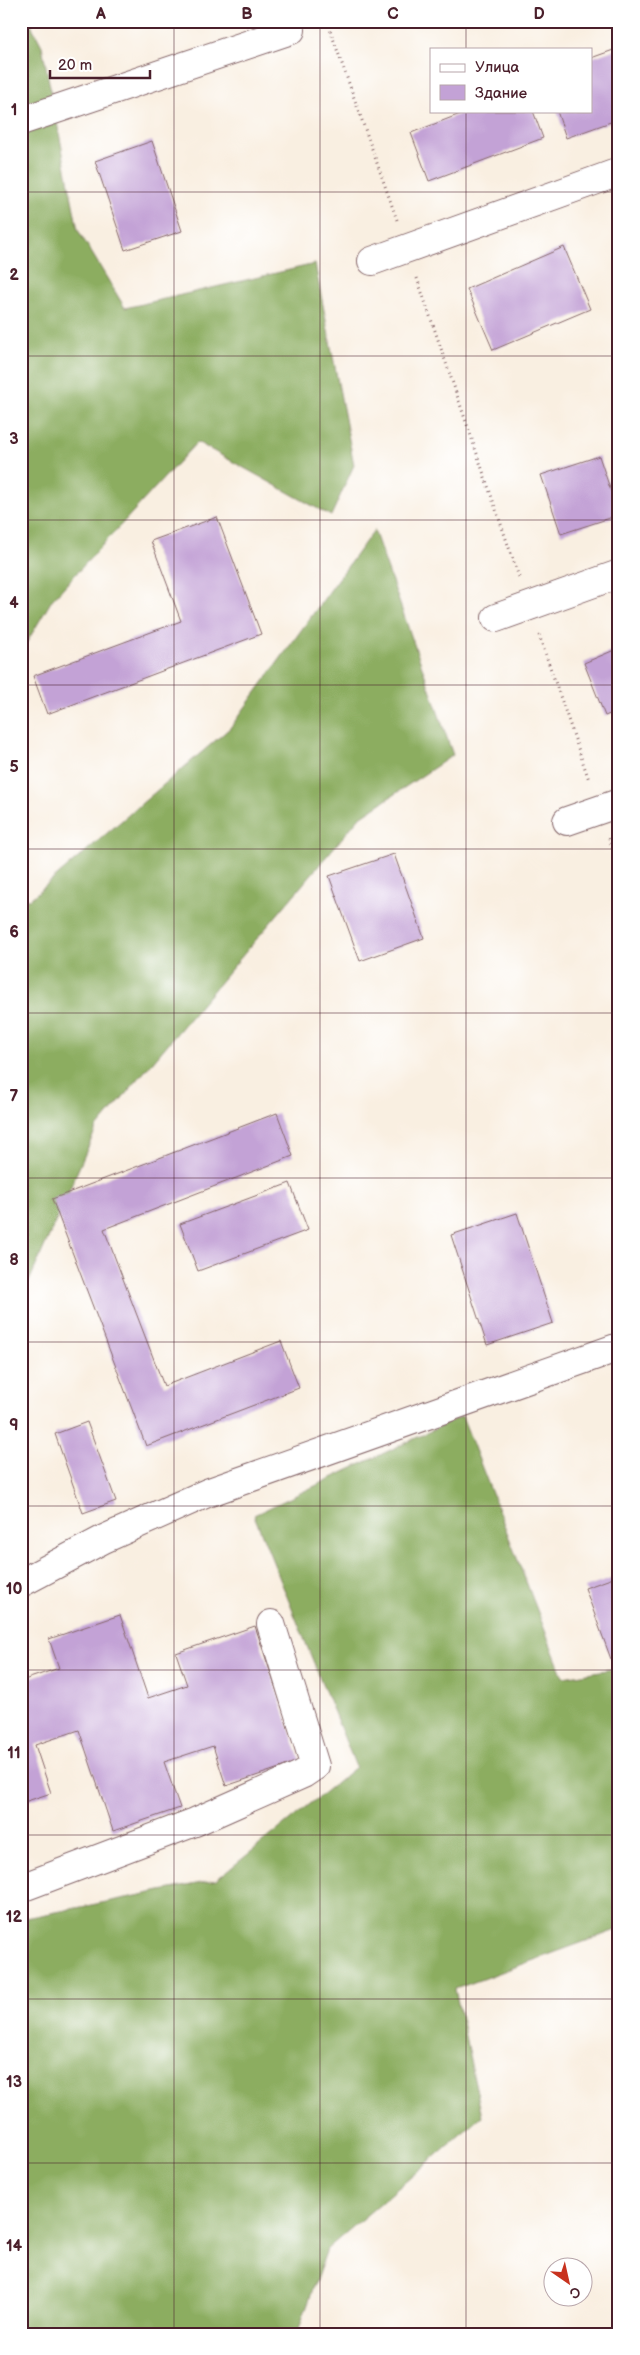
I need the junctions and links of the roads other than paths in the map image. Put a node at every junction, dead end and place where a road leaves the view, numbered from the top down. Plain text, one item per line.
1 (291, 30) dead end
2 (21, 121) edge
3 (619, 172) edge
4 (372, 261) dead end
5 (619, 574) edge
6 (496, 618) dead end
7 (609, 807) edge
8 (567, 821) dead end
9 (619, 1347) edge
10 (21, 1583) edge
11 (272, 1624) dead end
12 (21, 1888) edge

1 - 2 street
3 - 4 street
5 - 6 street
7 - 8 street
9 - 10 street
11 - 12 street

